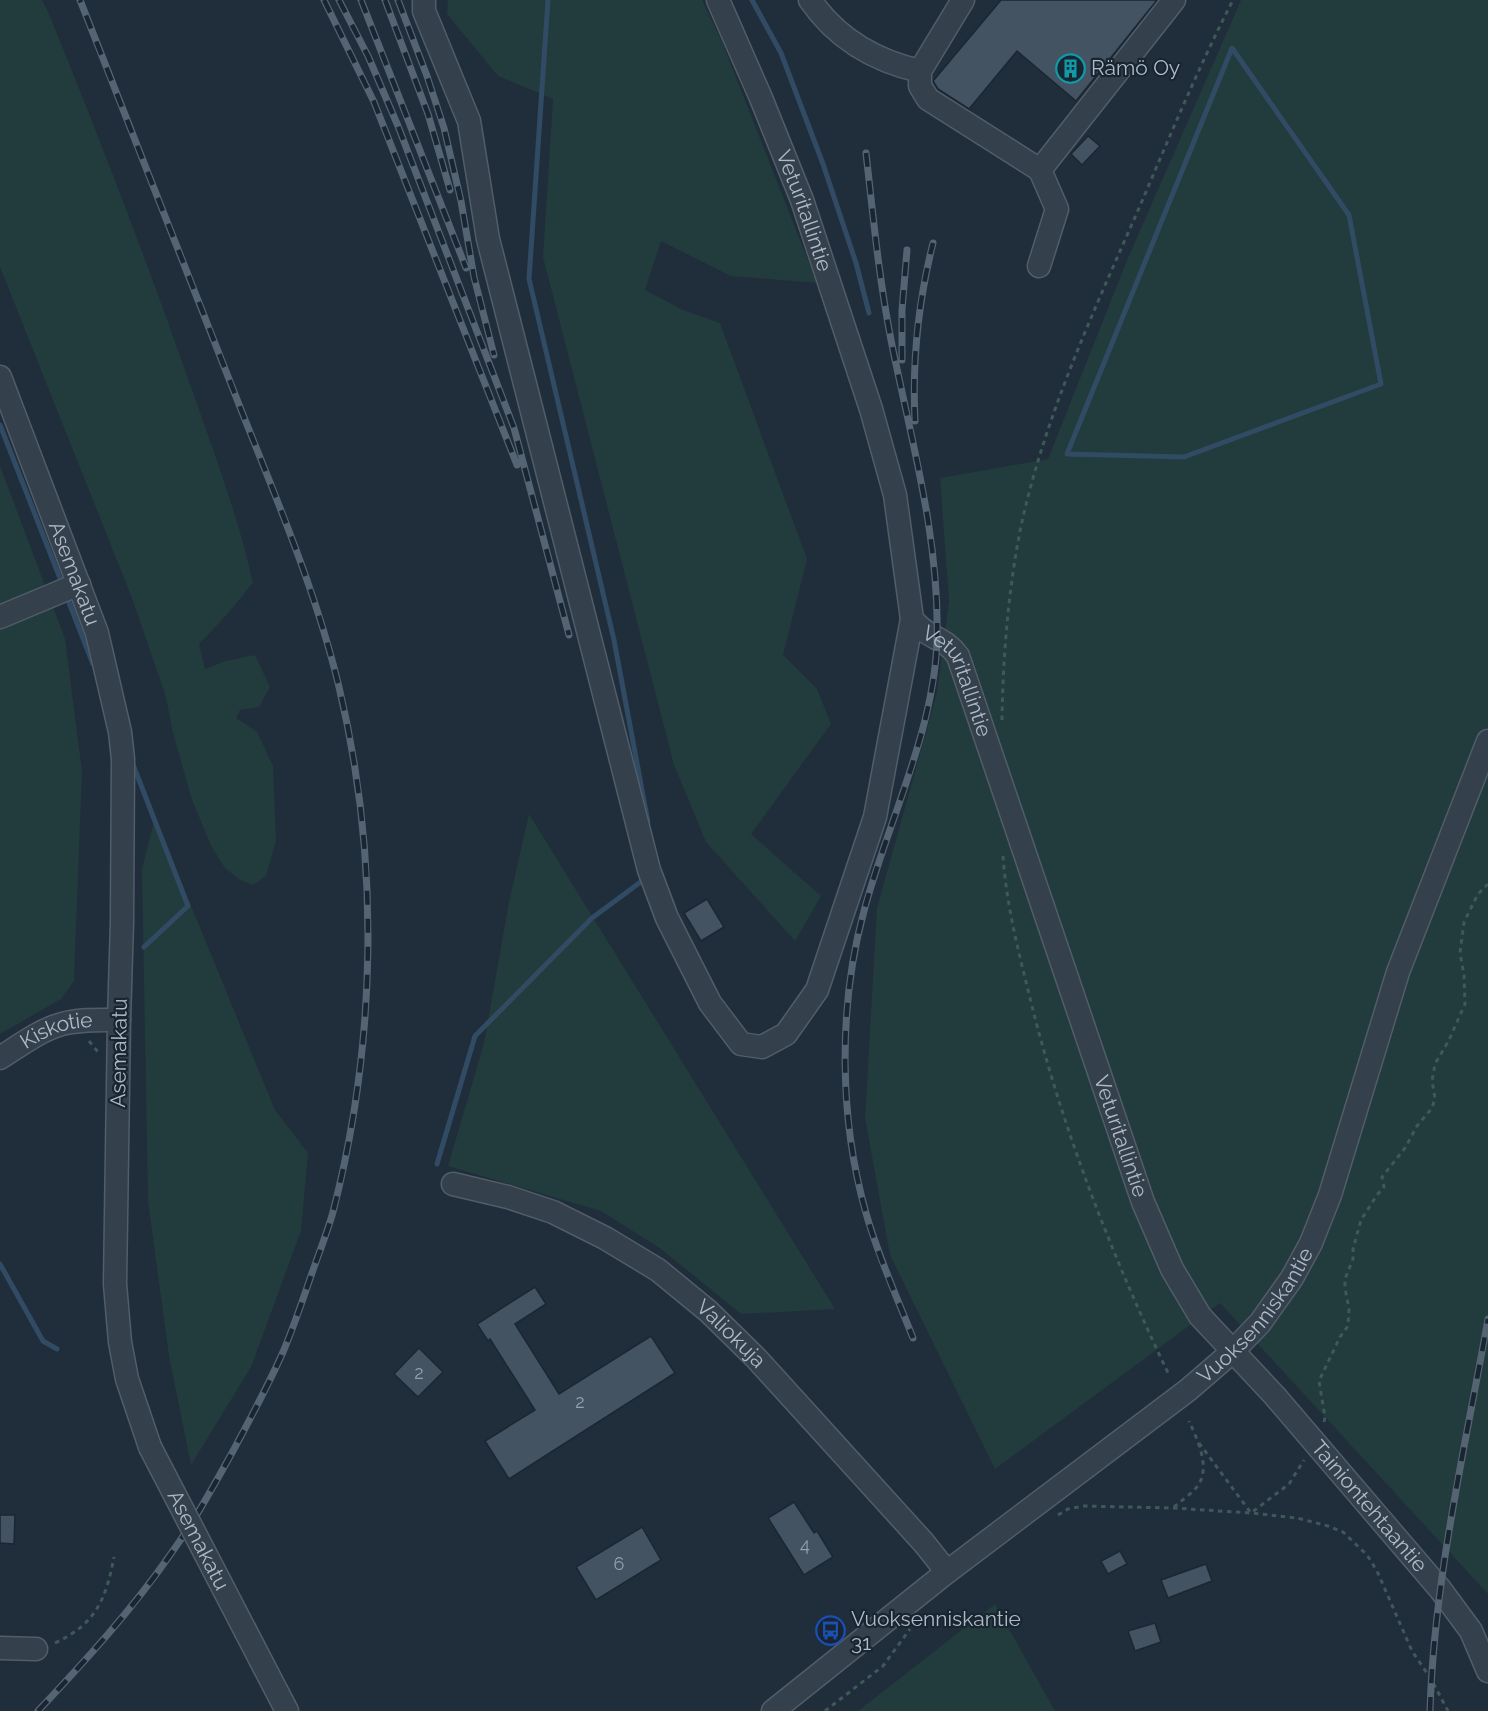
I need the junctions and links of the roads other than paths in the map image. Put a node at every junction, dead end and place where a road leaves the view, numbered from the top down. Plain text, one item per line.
1 (424, 0) edge
2 (718, 0) edge
3 (963, 0) edge
4 (1174, 0) edge
5 (820, 4) edge
6 (920, 71) junction
7 (1040, 170) junction
8 (1039, 266) dead end
9 (0, 377) edge
10 (79, 584) junction
11 (0, 617) edge
12 (912, 619) junction
13 (1488, 741) edge
14 (119, 1020) junction
15 (0, 1058) edge
16 (453, 1184) dead end
17 (1233, 1352) junction
18 (947, 1572) junction
19 (0, 1648) edge
20 (36, 1649) road end
21 (1488, 1671) edge
22 (287, 1711) edge
23 (773, 1711) edge

1 - 12 street
2 - 12 street, Veturitallintie
3 - 6 street
4 - 7 street
5 - 6 street
6 - 7 street
7 - 8 street
9 - 10 street, Asemakatu
10 - 11 street
10 - 14 street, Asemakatu
12 - 17 street, Veturitallintie
13 - 17 street, Vuoksenniskantie
14 - 15 street, Kiskotie
14 - 22 street, Asemakatu, bridge
16 - 18 street, Valiokuja
17 - 18 street, Vuoksenniskantie
17 - 21 street, Tainiontehtaantie
18 - 23 street, Vuoksenniskantie
19 - 20 street

